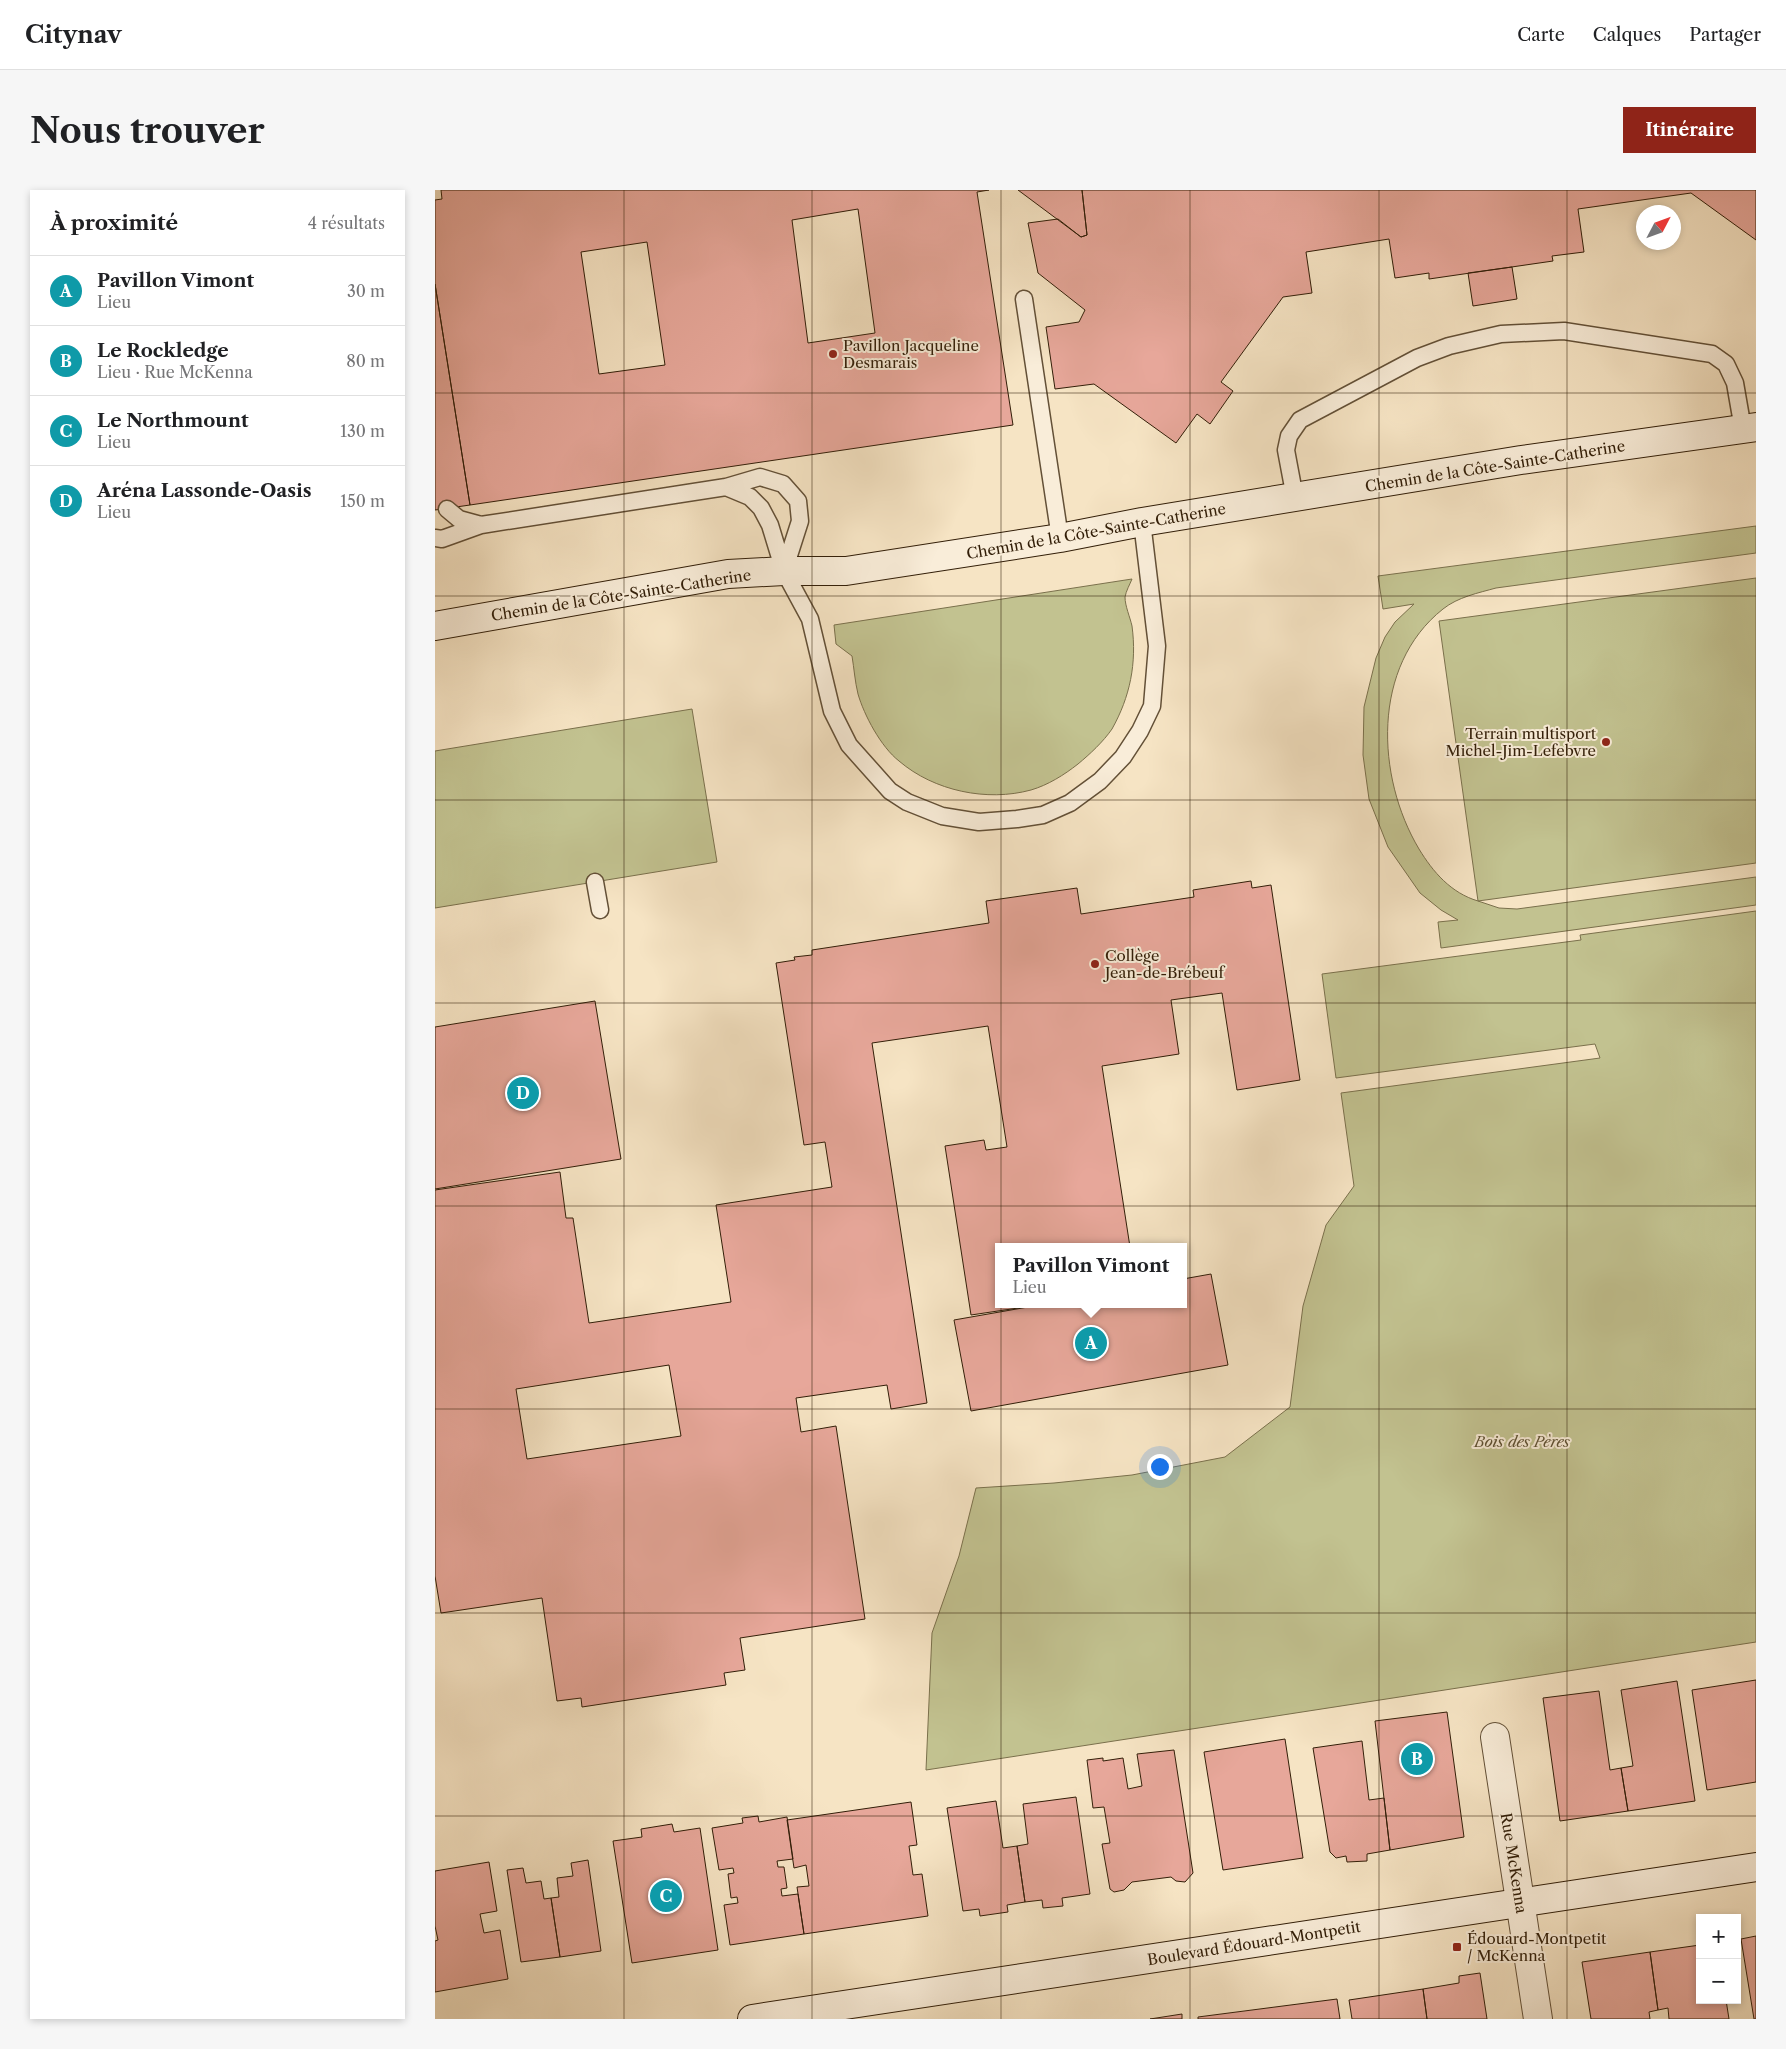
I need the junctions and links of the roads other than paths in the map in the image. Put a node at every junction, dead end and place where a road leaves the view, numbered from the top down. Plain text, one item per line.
1 (1023, 299) dead end
2 (1749, 428) edge
3 (726, 487) junction
4 (1295, 498) junction
5 (447, 509) dead end
6 (1142, 522) junction
7 (481, 525) junction
8 (435, 538) edge
9 (1060, 538) junction
10 (784, 571) junction
11 (435, 626) edge
12 (595, 882) dead end
13 (600, 910) dead end
14 (1495, 1737) dead end
15 (1756, 1867) edge
16 (1521, 1903) junction
17 (752, 2019) edge
18 (1538, 2019) edge

1 - 9 lane
2 - 4 main road, Chemin de la Côte-Sainte-Catherine
2 - 4 lane
3 - 7 lane
3 - 10 lane
3 - 10 lane
4 - 6 main road, Chemin de la Côte-Sainte-Catherine
5 - 7 lane
6 - 9 main road, Chemin de la Côte-Sainte-Catherine
6 - 10 lane
7 - 8 lane
9 - 10 main road, Chemin de la Côte-Sainte-Catherine
10 - 11 main road, Chemin de la Côte-Sainte-Catherine
12 - 13 lane
14 - 16 main road, Rue McKenna
15 - 16 main road, Boulevard Édouard-Montpetit
16 - 17 main road, Boulevard Édouard-Montpetit
16 - 18 main road, Rue McKenna

